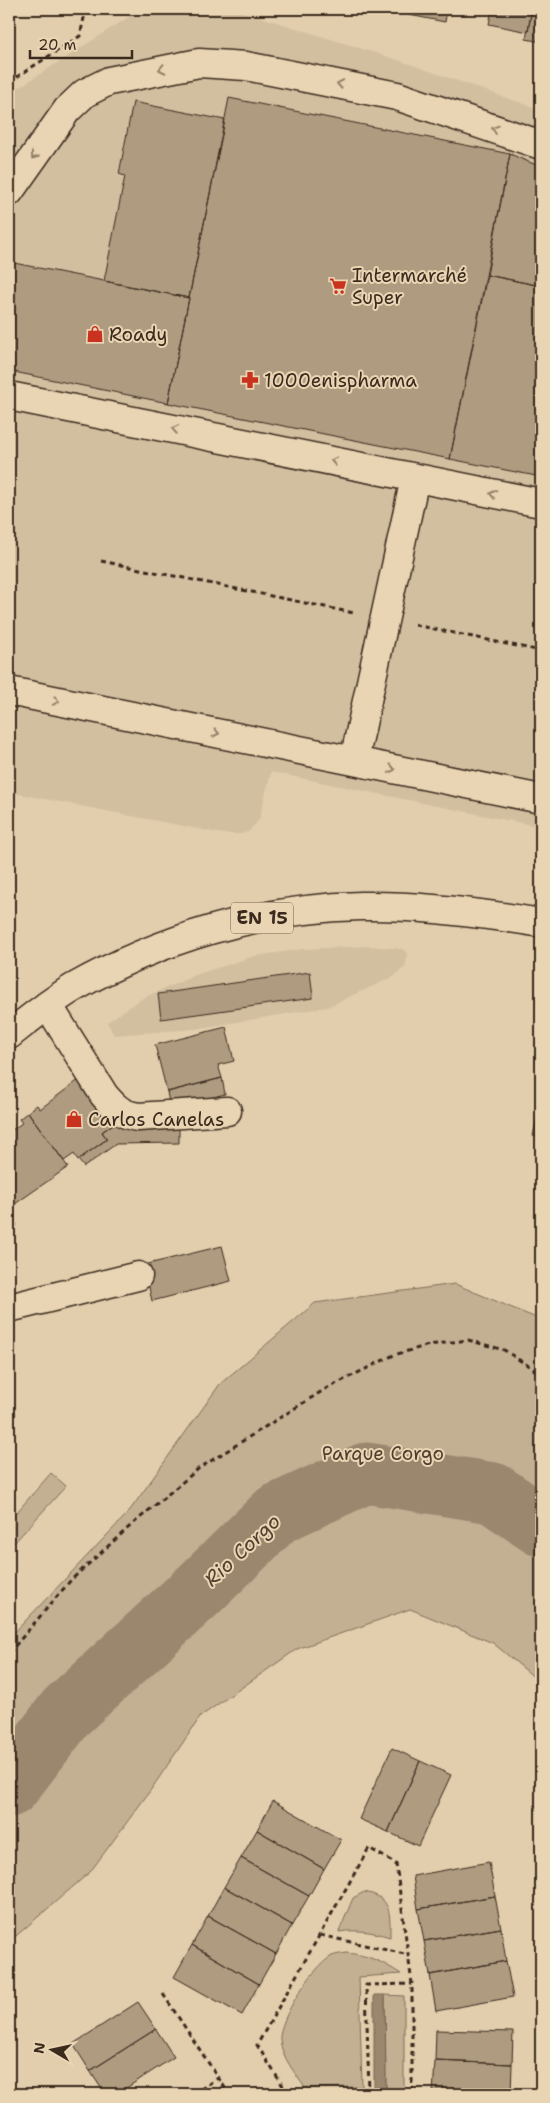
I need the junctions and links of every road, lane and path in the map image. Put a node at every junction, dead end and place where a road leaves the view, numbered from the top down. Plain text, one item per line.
1 (86, 9) edge
2 (9, 82) edge
3 (541, 145) edge
4 (9, 192) edge
5 (9, 396) edge
6 (415, 478) junction
7 (541, 503) edge
8 (101, 561) dead end
9 (385, 619) junction
10 (541, 651) edge
11 (9, 691) edge
12 (354, 761) junction
13 (541, 799) edge
14 (541, 923) edge
15 (48, 1005) junction
16 (9, 1035) edge
17 (227, 1111) dead end
18 (138, 1276) dead end
19 (9, 1308) edge
20 (541, 1374) edge
21 (9, 1653) edge
22 (320, 1935) junction
23 (409, 1955) junction
24 (412, 1984) junction
25 (163, 1994) dead end
26 (218, 2078) junction
27 (193, 2094) edge
28 (229, 2094) edge
29 (288, 2094) edge
30 (369, 2094) edge
31 (412, 2094) edge

1 - 2 path
3 -> 4 main road
6 -> 5 main road
7 -> 6 main road
6 - 9 main road
8 - 9 path
9 - 10 path
9 - 12 main road
11 -> 12 main road
12 -> 13 main road
14 - 15 main road, EN 15
15 - 16 main road, EN 15
15 - 17 main road
18 - 19 main road
20 - 21 path
22 - 23 path
22 - 23 path
22 - 29 path
23 - 24 path
24 - 30 path
24 - 31 path
25 - 26 path
26 - 27 path
26 - 28 path

